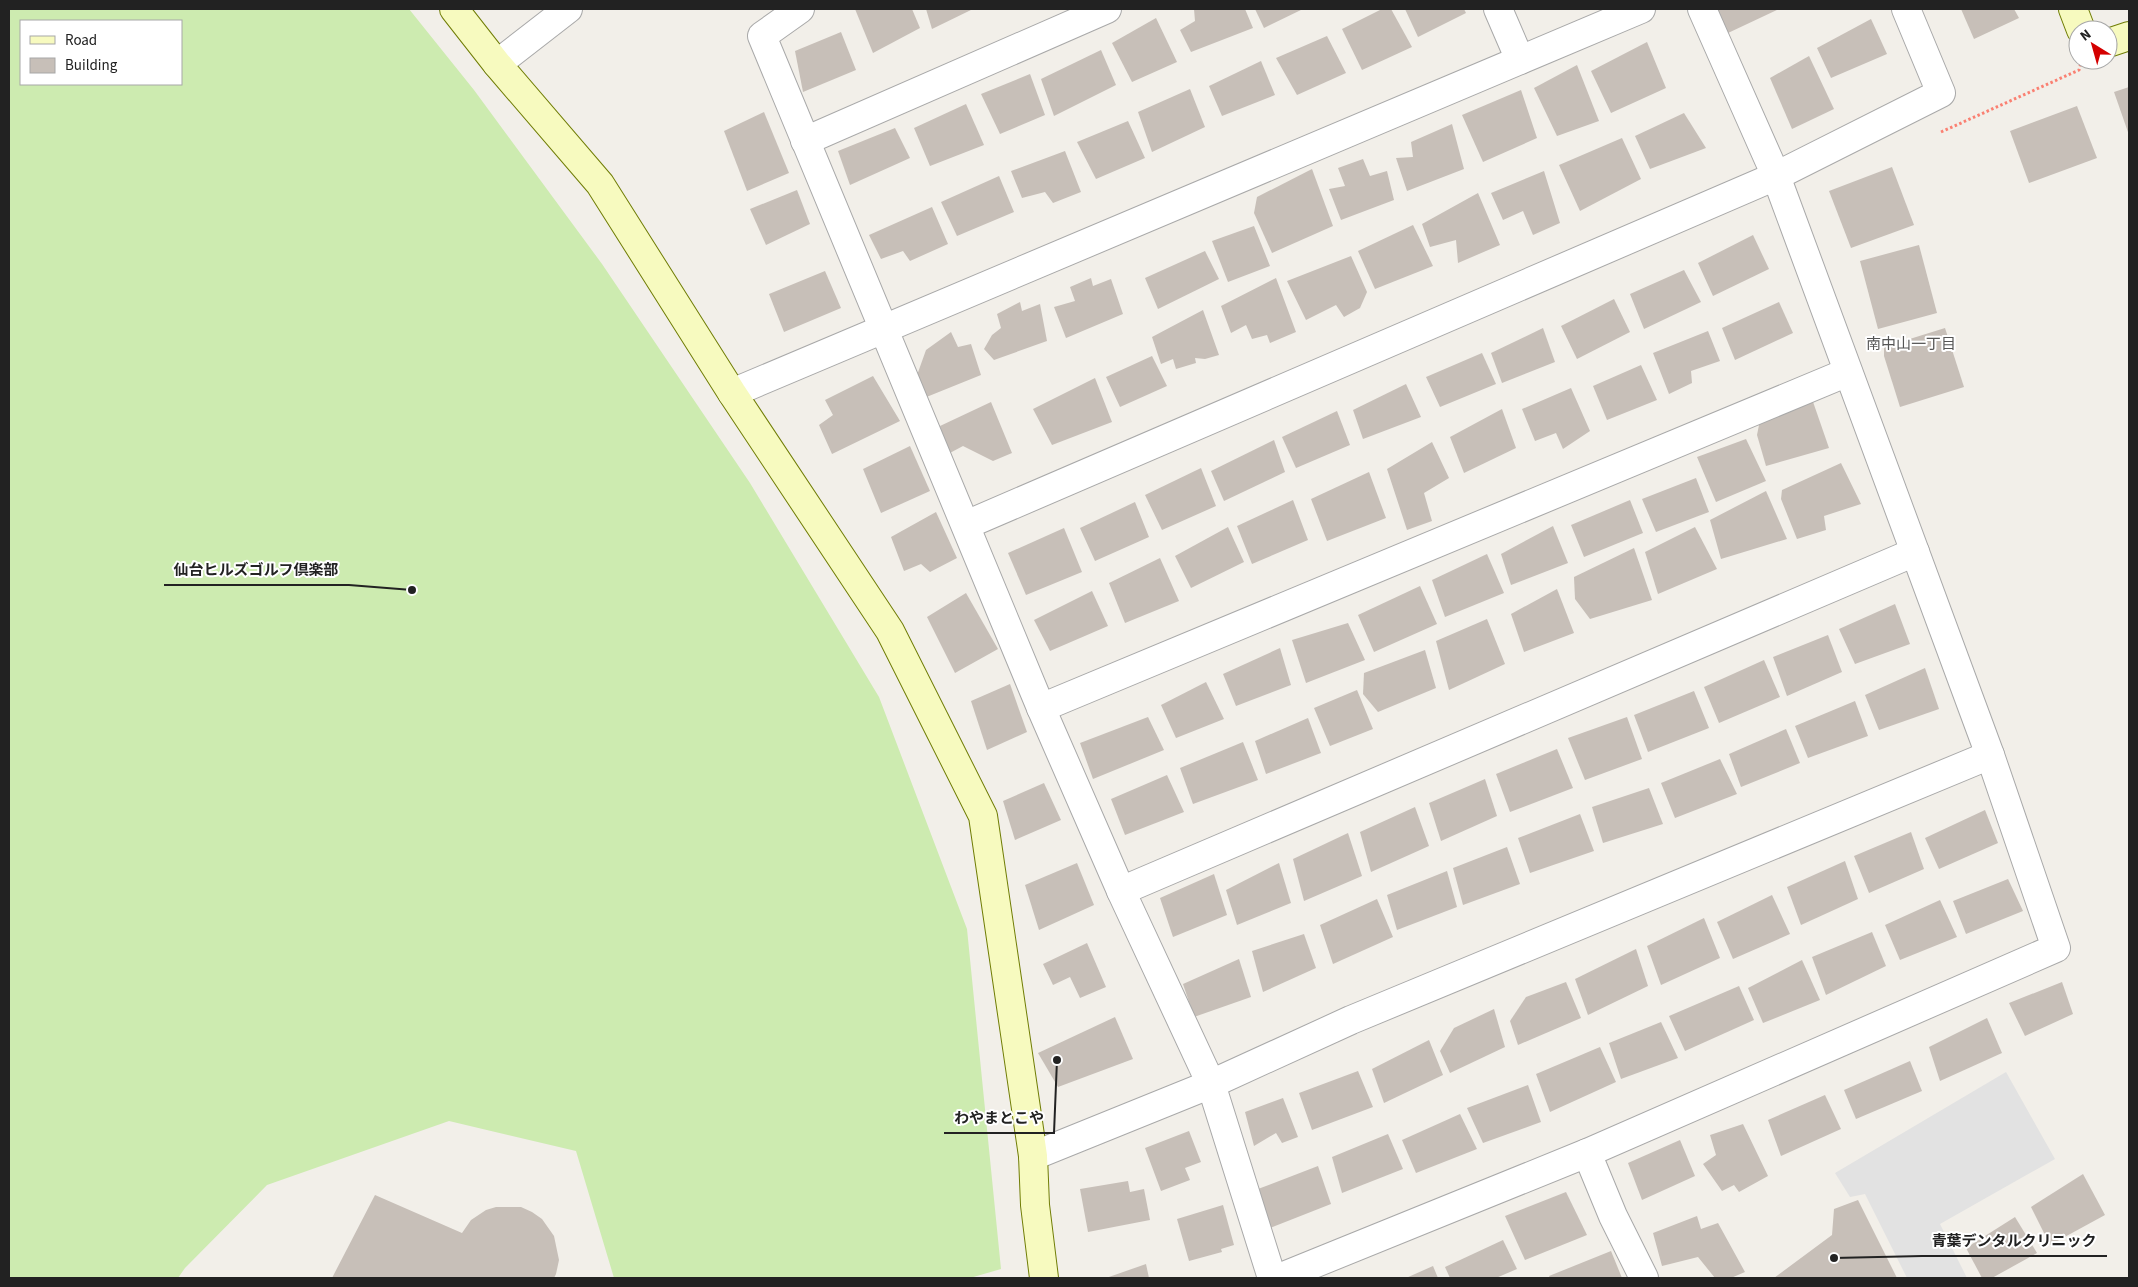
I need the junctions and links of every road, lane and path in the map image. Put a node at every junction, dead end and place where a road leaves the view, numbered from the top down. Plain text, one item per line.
1 (454, 9) edge
2 (568, 9) edge
3 (800, 9) edge
4 (1107, 9) edge
5 (1498, 9) edge
6 (1641, 9) edge
7 (1702, 9) edge
8 (1906, 9) edge
9 (1520, 60) junction
10 (497, 64) junction
11 (805, 141) junction
12 (1776, 176) junction
13 (882, 328) junction
14 (1848, 372) junction
15 (732, 393) junction
16 (966, 525) junction
17 (1915, 552) junction
18 (1040, 708) junction
19 (1990, 755) junction
20 (1121, 891) junction
21 (1211, 1084) junction
22 (1588, 1153) junction
23 (1033, 1156) junction
24 (1044, 1278) edge
25 (1272, 1278) edge
26 (1279, 1278) edge
27 (1644, 1278) edge

1 - 10 street
2 - 10 street
3 - 11 street
4 - 11 street
5 - 9 street
6 - 9 street
7 - 12 street
8 - 12 street
9 - 13 street
10 - 15 street
11 - 13 street
12 - 14 street
12 - 16 street
13 - 15 street
13 - 16 street
14 - 17 street
14 - 18 street
15 - 23 street
16 - 18 street
17 - 19 street
17 - 20 street
18 - 20 street
19 - 21 street
19 - 22 street
20 - 21 street
21 - 23 street
21 - 25 street
22 - 26 street
22 - 27 street
23 - 24 street

